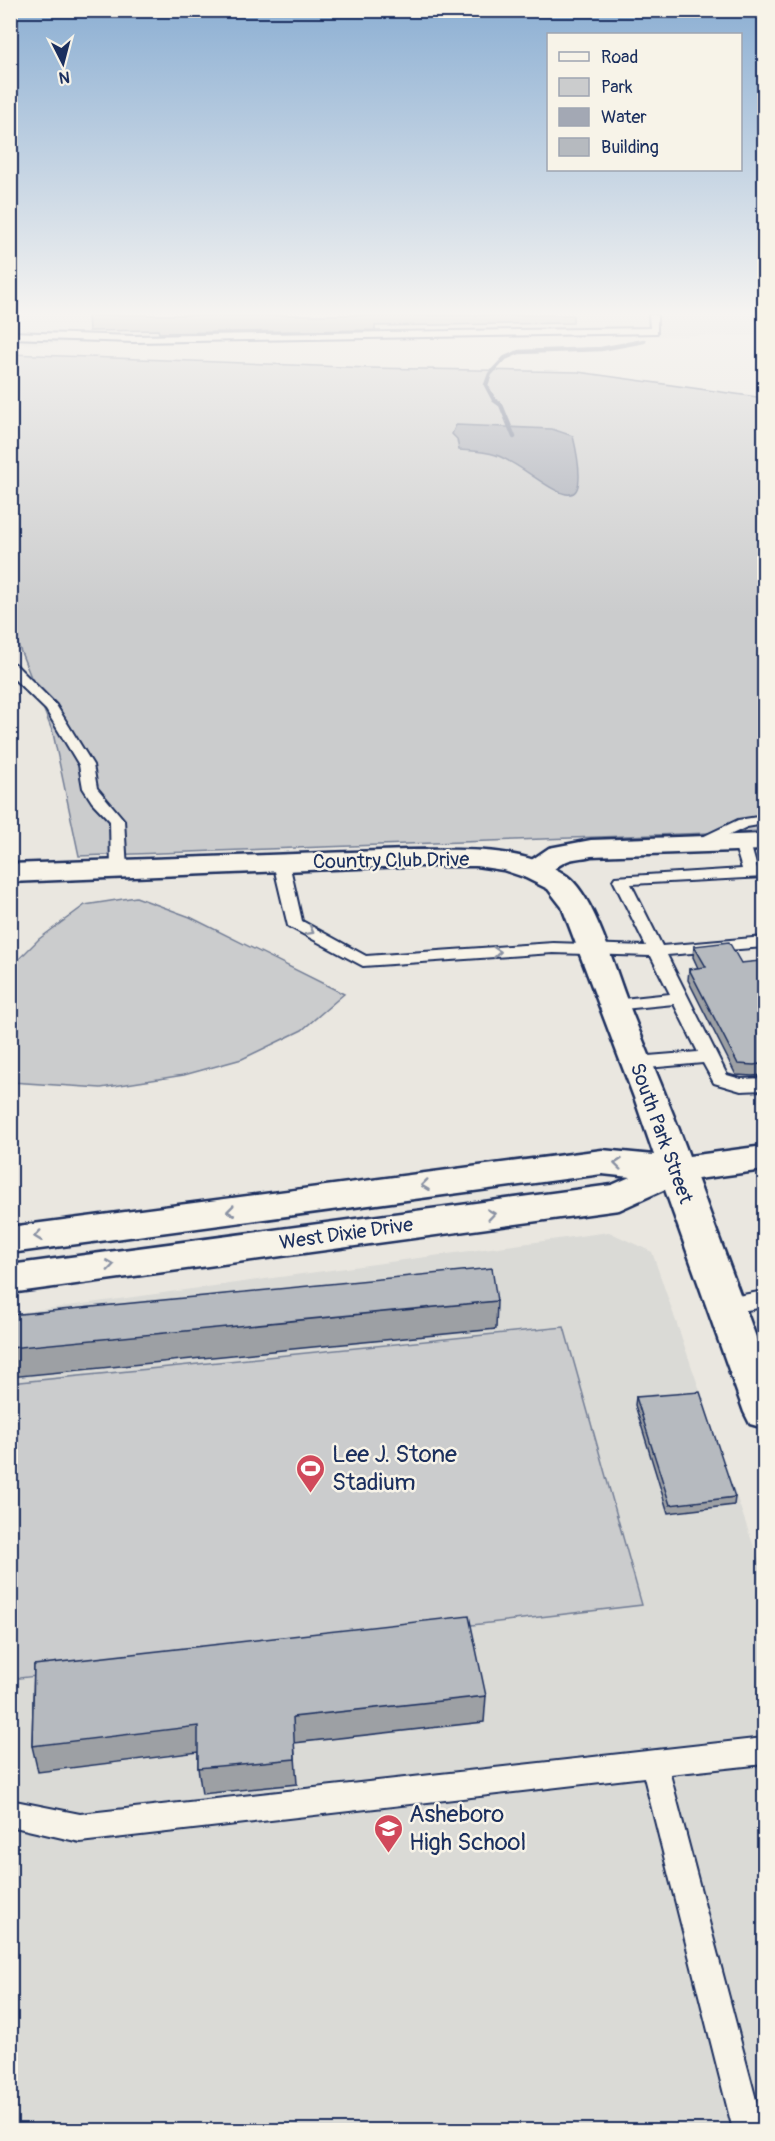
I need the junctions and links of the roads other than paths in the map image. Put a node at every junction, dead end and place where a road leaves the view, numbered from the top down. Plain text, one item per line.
1 (10, 667) edge
2 (765, 820) edge
3 (753, 842) edge
4 (699, 844) junction
5 (281, 862) junction
6 (119, 869) junction
7 (534, 871) junction
8 (758, 872) edge
9 (10, 873) edge
10 (765, 942) edge
11 (592, 951) junction
12 (657, 951) junction
13 (679, 998) junction
14 (613, 1005) junction
15 (707, 1057) junction
16 (636, 1063) junction
17 (765, 1084) edge
18 (765, 1158) edge
19 (676, 1170) junction
20 (10, 1240) edge
21 (10, 1279) edge
22 (765, 1299) edge
23 (724, 1306) junction
24 (765, 1412) edge
25 (765, 1750) edge
26 (654, 1764) junction
27 (10, 1813) edge
28 (749, 2130) edge

1 - 6 lane
2 - 4 lane
3 - 4 main road
3 - 8 lane
4 - 7 main road
5 - 6 main road, Country Club Drive
5 - 7 main road, Country Club Drive
5 -> 11 lane
6 - 9 main road, Country Club Drive
7 - 11 main road, South Park Street
8 - 12 lane
10 - 12 lane
11 - 12 lane
11 - 14 main road, South Park Street
12 - 13 lane
13 - 14 lane
13 - 15 lane
14 - 16 main road, South Park Street
15 - 16 lane
15 - 17 lane
16 - 19 main road, South Park Street
18 - 19 main road, West Dixie Drive
19 -> 20 main road, West Dixie Drive
21 -> 19 main road, West Dixie Drive
19 - 23 main road, South Park Street
22 - 23 lane
23 - 24 main road, South Park Street
25 - 26 lane
26 - 27 lane
26 - 28 lane

